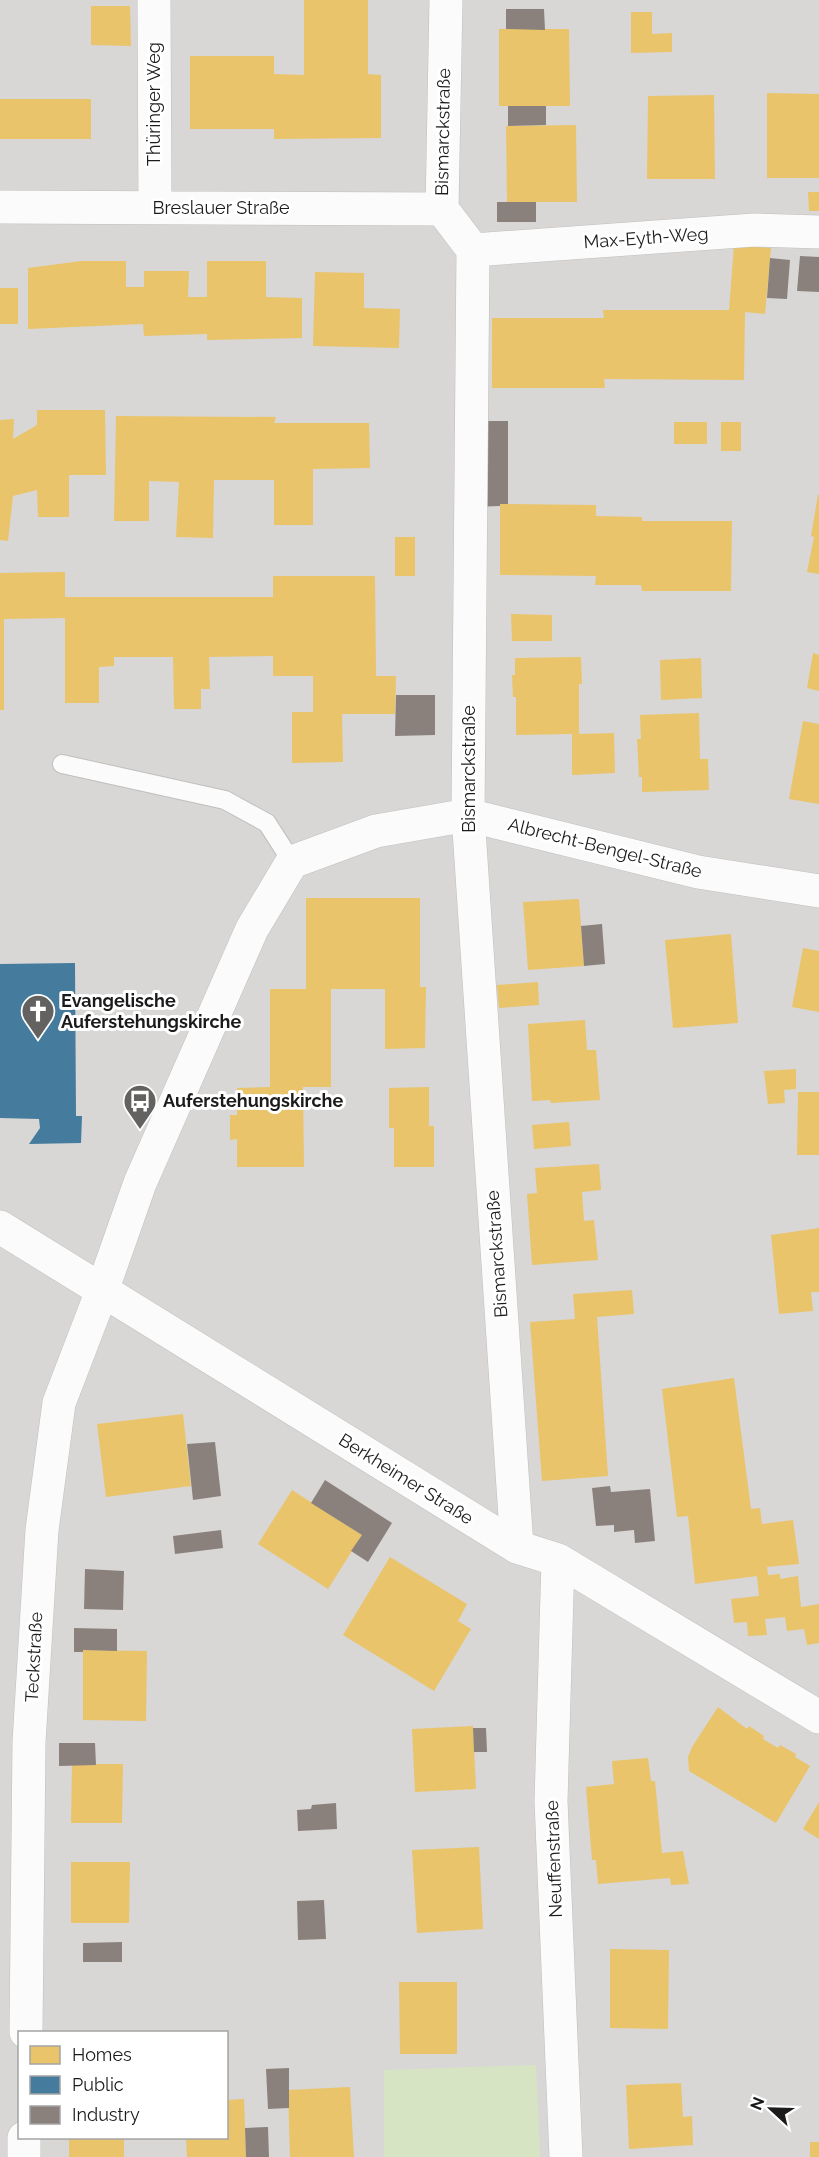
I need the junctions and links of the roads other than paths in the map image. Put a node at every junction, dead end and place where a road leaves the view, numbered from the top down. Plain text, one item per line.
1 (154, 0) edge
2 (446, 0) edge
3 (0, 207) edge
4 (154, 207) junction
5 (442, 209) junction
6 (819, 232) edge
7 (473, 250) junction
8 (63, 764) dead end
9 (468, 814) junction
10 (292, 862) junction
11 (819, 891) edge
12 (0, 1227) edge
13 (102, 1291) junction
14 (517, 1547) junction
15 (558, 1560) junction
16 (819, 1718) edge
17 (26, 2031) edge
18 (24, 2139) edge
19 (24, 2157) edge
20 (566, 2157) edge

1 - 4 street, Thüringer Weg
2 - 5 street, Bismarckstraße
3 - 4 street, Breslauer Straße
4 - 5 street, Breslauer Straße
5 - 7 street, Bismarckstraße
6 - 7 street, Max-Eyth-Weg
7 - 9 street, Bismarckstraße
8 - 10 lane
9 - 10 street, Albrecht-Bengel-Straße
9 - 11 street, Albrecht-Bengel-Straße
9 - 14 street, Bismarckstraße
10 - 13 street
12 - 13 street, Berkheimer Straße
13 - 14 street, Berkheimer Straße
13 - 17 street, Teckstraße
14 - 15 street, Berkheimer Straße
15 - 16 street, Berkheimer Straße
15 - 20 street, Neuffenstraße
18 - 19 street

